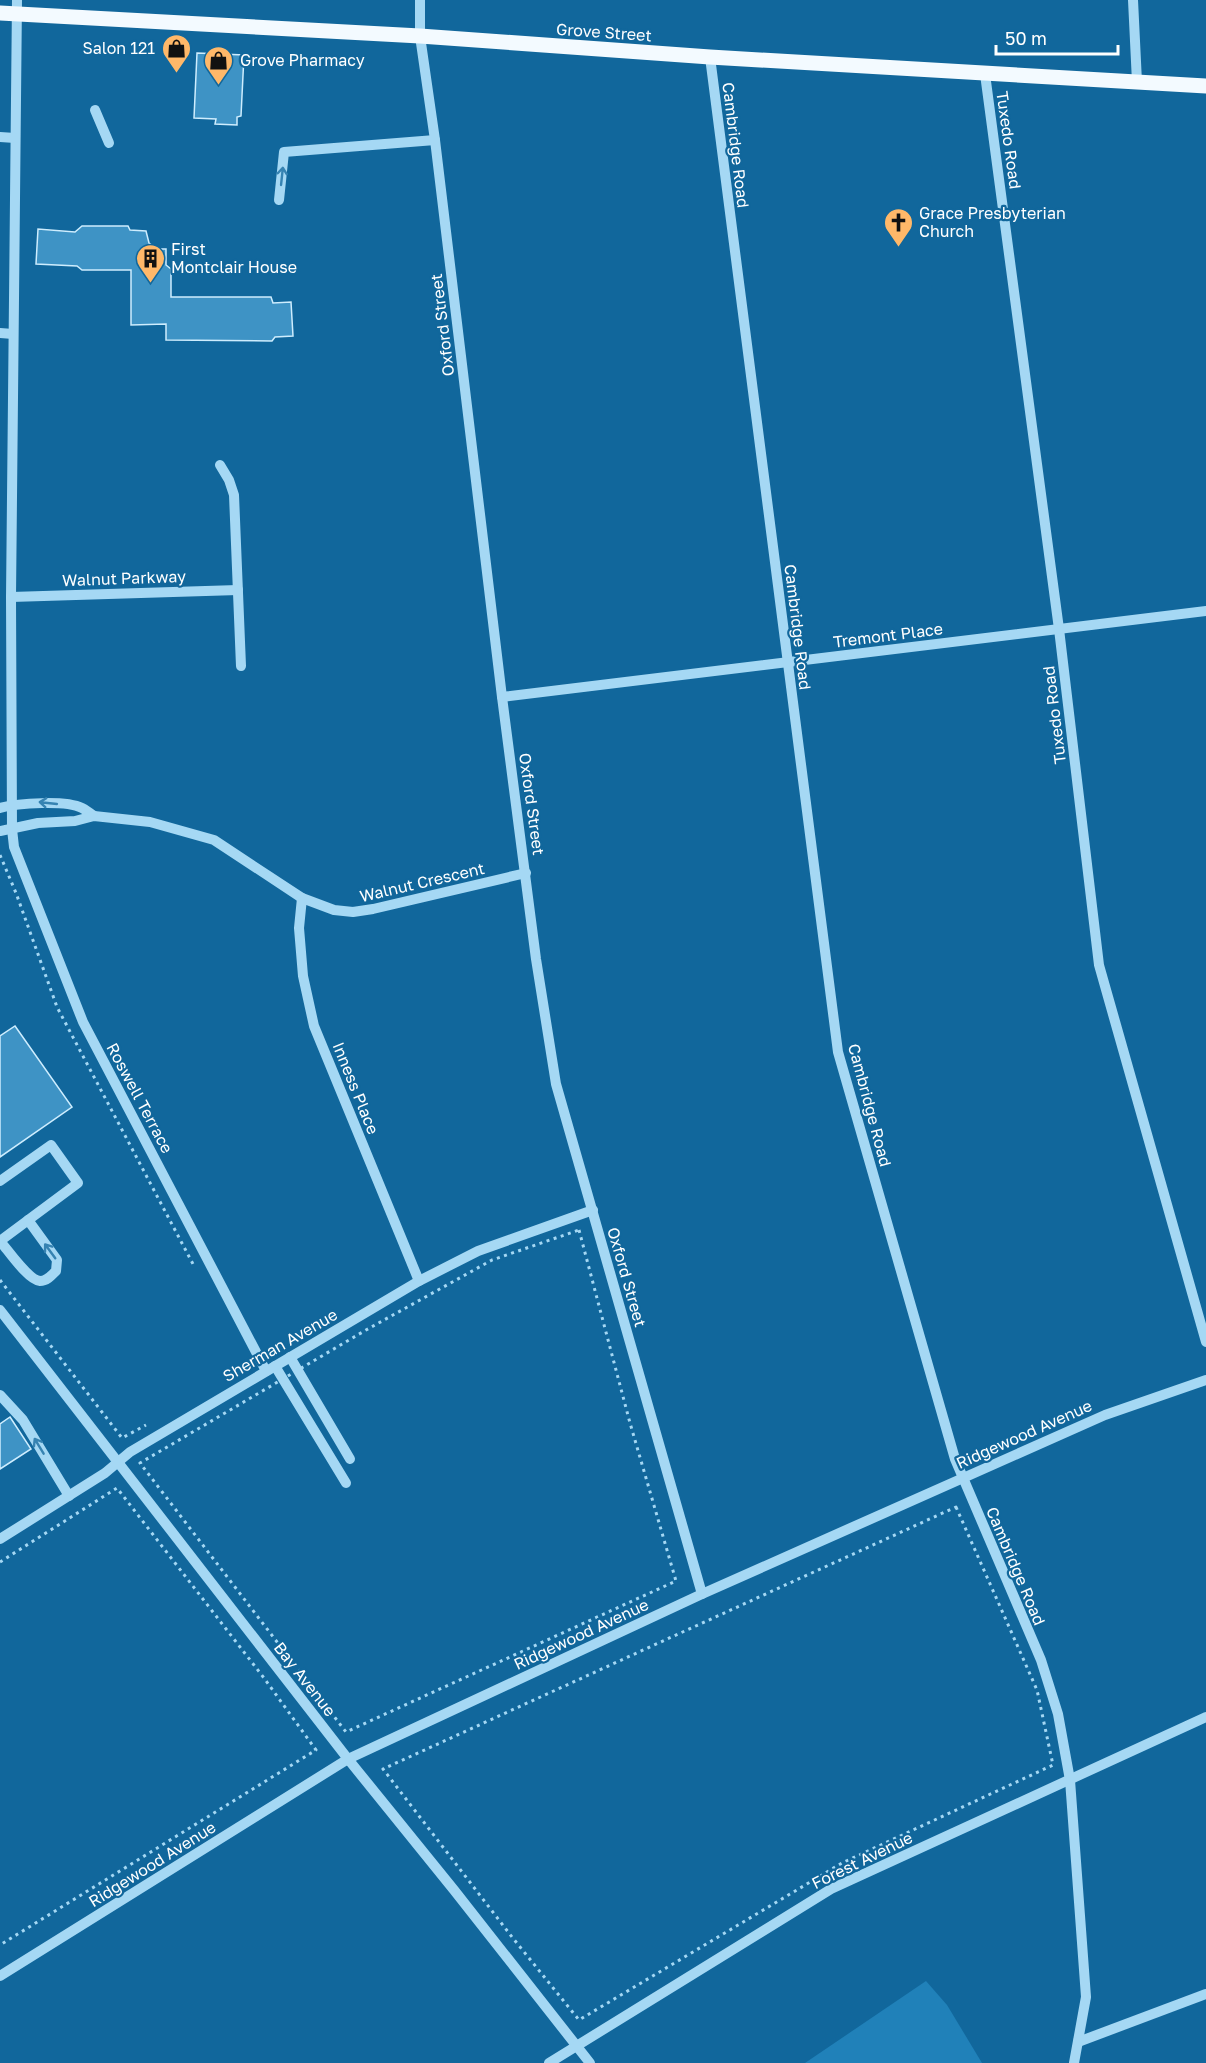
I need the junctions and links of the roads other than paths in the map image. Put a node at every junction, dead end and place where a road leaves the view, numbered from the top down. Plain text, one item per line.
1 (420, 0) edge
2 (1132, 0) edge
3 (11, 9) edge
4 (420, 36) junction
5 (710, 57) junction
6 (985, 74) junction
7 (1137, 82) junction
8 (1206, 86) edge
9 (95, 110) dead end
10 (0, 137) edge
11 (15, 138) junction
12 (435, 140) junction
13 (109, 143) dead end
14 (279, 200) dead end
15 (0, 333) edge
16 (13, 334) junction
17 (220, 465) dead end
18 (6, 568) edge
19 (238, 590) junction
20 (11, 597) junction
21 (1206, 611) edge
22 (1059, 629) junction
23 (788, 663) junction
24 (241, 666) dead end
25 (502, 697) junction
26 (11, 804) junction
27 (0, 807) edge
28 (94, 816) junction
29 (12, 829) junction
30 (0, 831) edge
31 (526, 873) junction
32 (302, 898) junction
33 (0, 1181) edge
34 (593, 1209) junction
35 (28, 1220) junction
36 (0, 1241) edge
37 (419, 1281) junction
38 (0, 1310) edge
39 (1206, 1342) edge
40 (290, 1358) junction
41 (271, 1368) junction
42 (1206, 1380) edge
43 (0, 1395) edge
44 (350, 1459) dead end
45 (117, 1462) junction
46 (962, 1479) junction
47 (346, 1483) dead end
48 (69, 1496) junction
49 (1, 1536) edge
50 (702, 1594) junction
51 (1206, 1717) edge
52 (348, 1759) junction
53 (1070, 1780) junction
54 (0, 1976) edge
55 (1206, 1994) edge
56 (1078, 2042) junction
57 (576, 2047) junction
58 (549, 2063) edge
59 (590, 2063) edge
60 (1074, 2063) edge

1 - 4 street, Oxford Street
2 - 7 street
3 - 4 main road, Grove Street
3 - 11 street, Roswell Terrace
4 - 5 main road, Grove Street
4 - 12 street, Oxford Street
5 - 6 main road, Grove Street
5 - 23 street, Cambridge Road
6 - 7 main road, Grove Street
6 - 22 street, Tuxedo Road
7 - 8 main road, Grove Street
9 - 13 street
10 - 11 street
11 - 16 street, Roswell Terrace
14 -> 12 street
12 - 25 street, Oxford Street
15 - 16 street
16 - 18 street, Roswell Terrace
17 - 19 street
18 - 20 street, Roswell Terrace
19 - 20 street, Walnut Parkway
19 - 24 street
20 - 26 street, Roswell Terrace
21 - 22 street, Tremont Place
22 - 23 street, Tremont Place
22 - 39 street, Tuxedo Road
23 - 25 street, Tremont Place
23 - 46 street, Cambridge Road
25 - 31 street, Oxford Street
26 - 27 street, Walnut Crescent
28 -> 26 street, Walnut Crescent
26 - 29 street, Roswell Terrace
28 - 29 street, Walnut Crescent
28 - 32 street, Walnut Crescent
29 - 30 street, Walnut Crescent
29 - 41 street, Roswell Terrace
31 - 32 street, Walnut Crescent
31 - 34 street, Oxford Street
32 - 37 street, Inness Place
33 - 35 street
34 - 37 street, Sherman Avenue
34 - 50 street, Oxford Street
35 - 36 street
36 -> 35 street
37 - 40 street, Sherman Avenue
38 - 45 street, Bay Avenue
40 - 41 street, Sherman Avenue
40 - 44 street
41 - 45 street, Sherman Avenue
41 - 47 street, Roswell Terrace
42 - 46 street, Ridgewood Avenue
48 -> 43 street
45 - 48 street, Sherman Avenue
45 - 52 street, Bay Avenue
46 - 50 street, Ridgewood Avenue
46 - 53 street, Cambridge Road
48 - 49 street, Sherman Avenue
50 - 52 street, Ridgewood Avenue
51 - 53 street, Forest Avenue
52 - 54 street, Ridgewood Avenue
52 - 57 street, Bay Avenue
53 - 56 street, Cambridge Road
53 - 57 street, Forest Avenue
55 - 56 street
56 - 60 street, Cambridge Road
57 - 58 street, Forest Avenue
57 - 59 street, Bay Avenue

